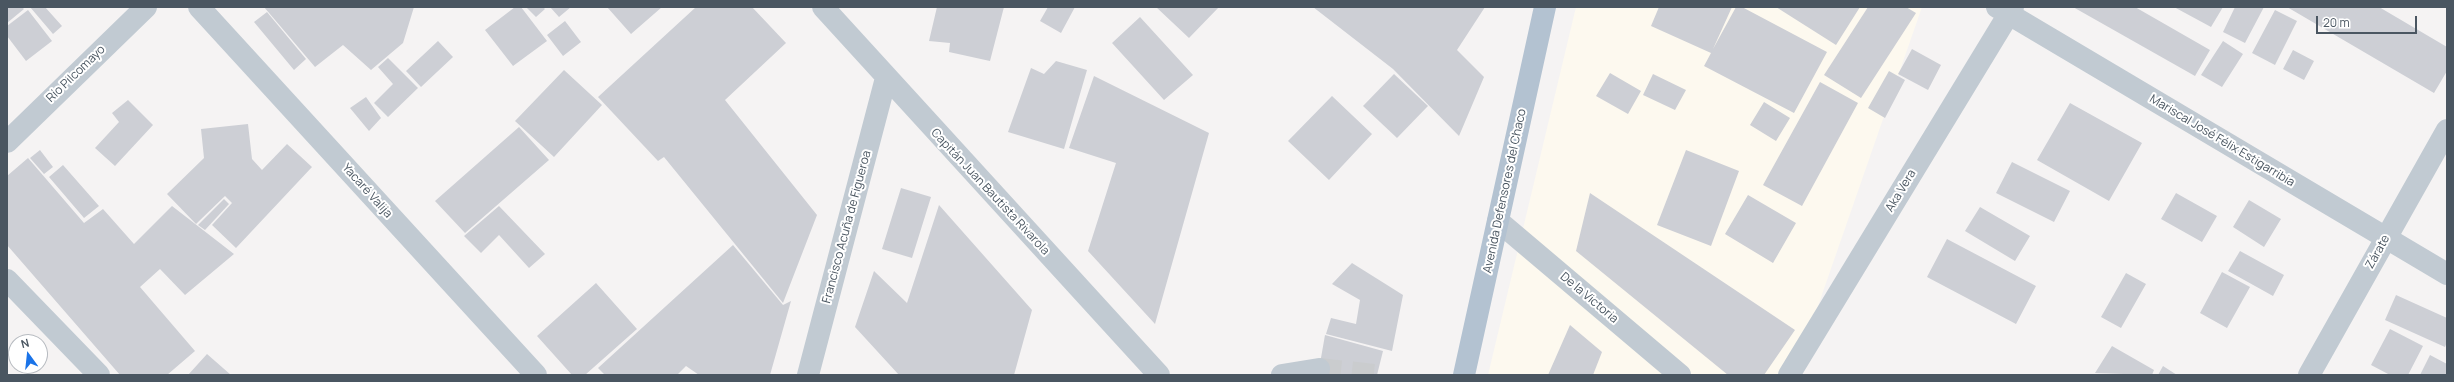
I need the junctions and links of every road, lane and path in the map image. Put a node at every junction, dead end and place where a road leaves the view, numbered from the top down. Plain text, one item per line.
1 (146, 7) edge
2 (199, 7) edge
3 (823, 7) edge
4 (1545, 7) edge
5 (2006, 9) edge
6 (886, 78) junction
7 (2447, 130) edge
8 (7, 142) edge
9 (1498, 221) junction
10 (2385, 239) junction
11 (2447, 274) edge
12 (7, 280) edge
13 (1319, 369) tunnel mouth
14 (99, 375) edge
15 (536, 375) edge
16 (808, 375) edge
17 (1159, 375) edge
18 (1282, 375) edge
19 (1464, 375) edge
20 (1680, 375) edge
21 (1789, 375) edge
22 (2309, 375) edge

1 - 8 street, Río Pilcomayo
2 - 15 street, Yacaré Valija
3 - 6 street, Capitán Juan Bautista Rivarola
4 - 9 main road, Avenida Defensores del Chaco
5 - 10 street, Mariscal José Félix Estigarribia
5 - 21 street, Aka Vera
6 - 16 street, Francisco Acuña de Figueroa
6 - 17 street, Capitán Juan Bautista Rivarola
7 - 10 street, Zárate
9 - 19 main road, Avenida Defensores del Chaco
9 - 20 street, De la Victoria
10 - 11 street, Mariscal José Félix Estigarribia
10 - 22 street, Zárate
12 - 14 street
13 - 18 street

